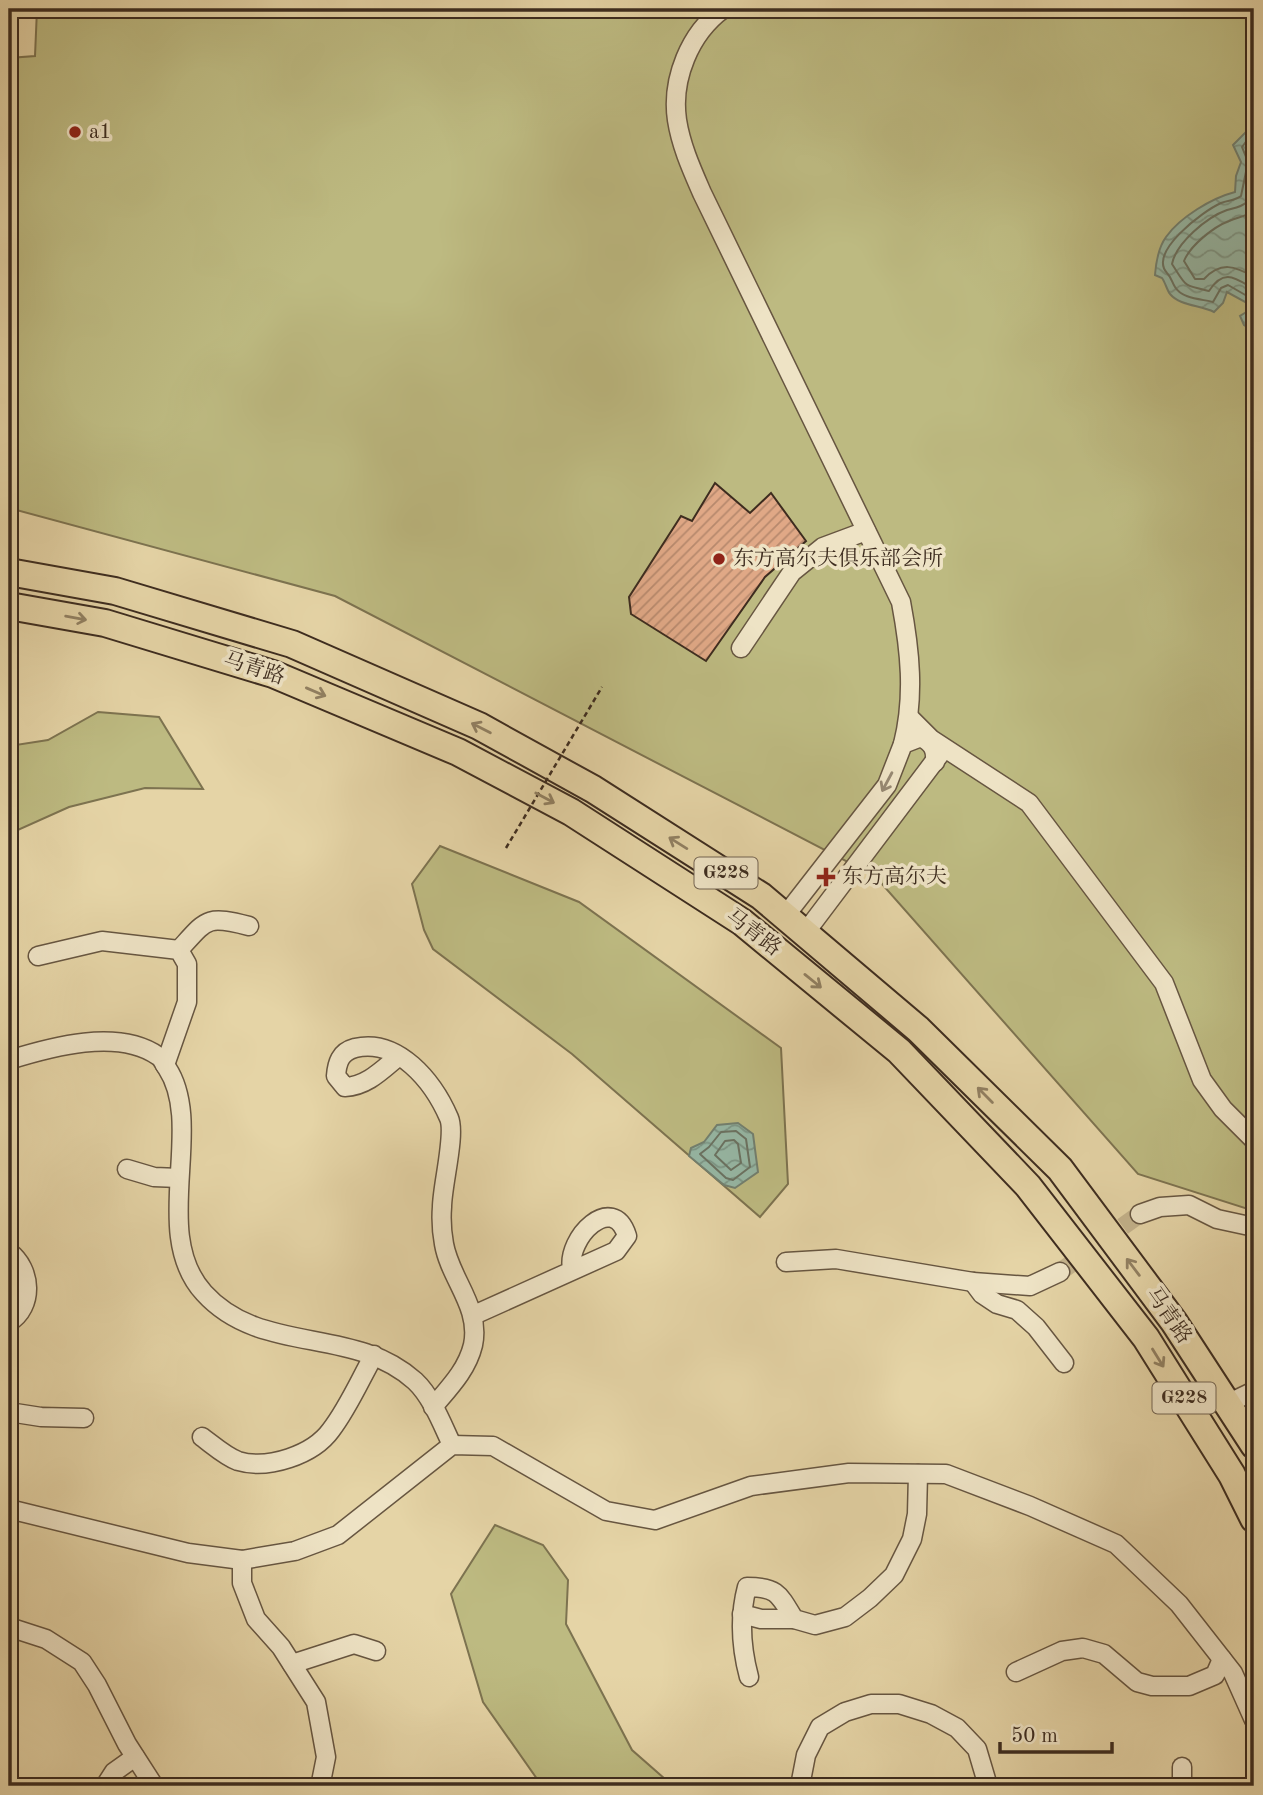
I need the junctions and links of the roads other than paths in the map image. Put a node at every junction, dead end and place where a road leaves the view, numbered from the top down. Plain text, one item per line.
1 (723, 9) edge
2 (866, 531) junction
3 (9, 572) edge
4 (9, 607) edge
5 (741, 648) dead end
6 (909, 717) junction
7 (903, 744) junction
8 (940, 756) junction
9 (795, 924) junction
10 (249, 926) dead end
11 (179, 950) junction
12 (38, 956) dead end
13 (399, 1056) dead end
14 (9, 1060) edge
15 (165, 1065) junction
16 (1254, 1140) edge
17 (127, 1168) dead end
18 (179, 1178) junction
19 (1140, 1214) tunnel mouth
20 (1254, 1227) edge
21 (9, 1252) edge
22 (786, 1262) dead end
23 (572, 1269) dead end
24 (1060, 1272) tunnel mouth
25 (973, 1282) junction
26 (474, 1315) junction
27 (9, 1322) edge
28 (374, 1355) junction
29 (1065, 1363) dead end
30 (1254, 1391) edge
31 (1227, 1404) junction
32 (433, 1407) junction
33 (9, 1412) edge
34 (84, 1418) dead end
35 (202, 1437) dead end
36 (452, 1445) junction
37 (1254, 1445) edge
38 (918, 1474) junction
39 (9, 1508) edge
40 (1254, 1519) edge
41 (242, 1560) junction
42 (742, 1614) junction
43 (794, 1619) junction
44 (9, 1627) edge
45 (376, 1651) dead end
46 (1222, 1659) junction
47 (292, 1664) junction
48 (1016, 1672) dead end
49 (749, 1677) dead end
50 (1254, 1720) edge
51 (135, 1757) junction
52 (1182, 1767) dead end
53 (326, 1783) edge
54 (105, 1786) edge
55 (154, 1786) edge
56 (800, 1786) edge
57 (988, 1786) edge
58 (1182, 1786) edge

1 - 2 street
2 - 5 street
2 - 6 street
9 -> 3 highway, 马青路 / G228
4 -> 40 highway, 马青路 / G228
6 - 7 street
6 - 8 street
7 - 8 street
7 -> 9 street
8 - 9 street
8 - 16 street
31 -> 9 highway, 马青路 / G228
10 - 11 street
11 - 12 street
11 - 15 street
13 - 26 street
14 - 15 street
15 - 18 street
17 - 18 street
18 - 28 street
19 - 20 street
21 - 27 street
22 - 25 street
23 - 26 street
24 - 25 street
25 - 29 street
26 - 32 street
28 - 32 street
28 - 35 street
30 - 31 street
31 - 37 highway, 马青路 / G228
32 - 36 street
33 - 34 street
36 - 38 street
36 - 41 street
38 - 43 street
38 - 46 street
39 - 41 street
41 - 47 street
42 - 43 street
42 - 43 street
42 - 49 street
44 - 51 street
45 - 47 street
46 - 48 street
46 - 50 street
47 - 53 street
51 - 54 street
51 - 55 street
52 - 58 street
56 - 57 street

